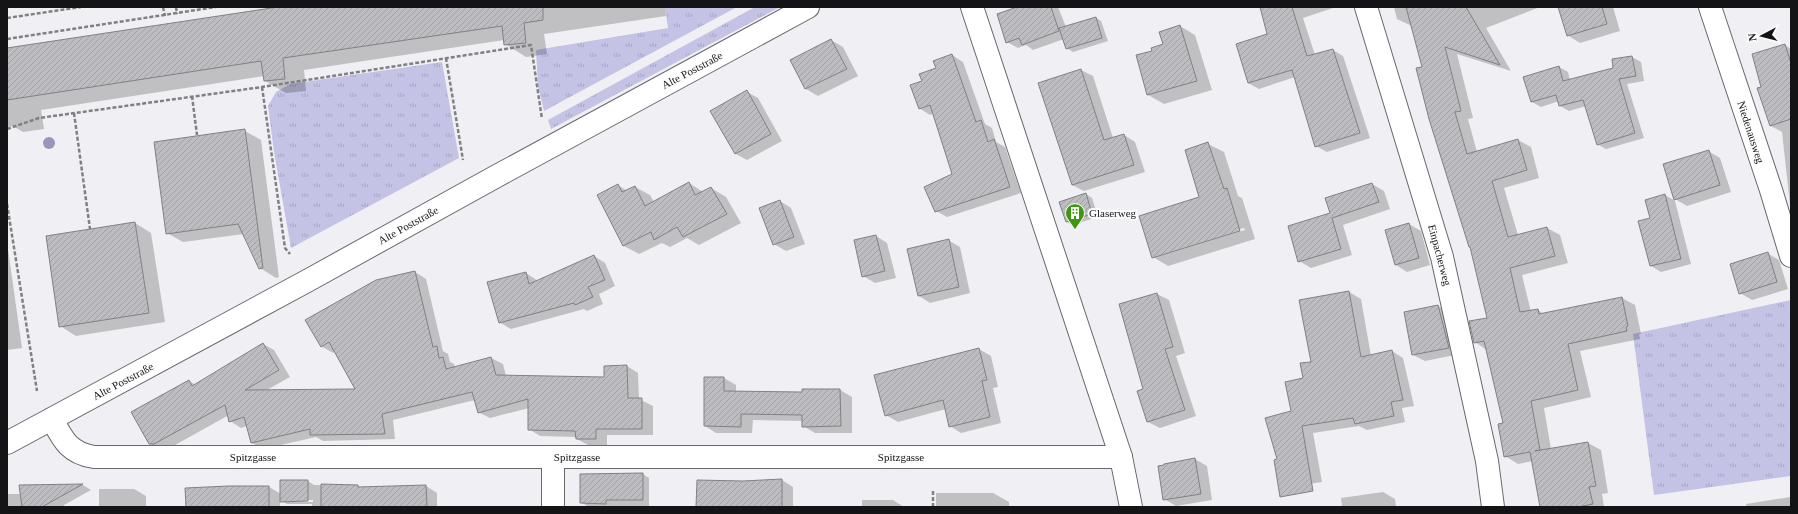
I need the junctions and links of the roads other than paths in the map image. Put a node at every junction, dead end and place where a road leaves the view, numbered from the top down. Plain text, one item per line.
1 (808, 7) edge
2 (972, 7) edge
3 (1366, 7) edge
4 (1710, 7) edge
5 (1791, 256) edge
6 (52, 419) junction
7 (7, 443) edge
8 (553, 457) junction
9 (1121, 457) junction
10 (553, 507) edge
11 (1131, 507) edge
12 (1493, 507) edge

1 - 6 street, Alte Poststraße
2 - 9 street
3 - 12 street, Einpacherweg
4 - 5 street, Niedenausweg
6 - 7 street, Alte Poststraße
6 - 8 street, Spitzgasse
8 - 9 street, Spitzgasse
8 - 10 street
9 - 11 street

